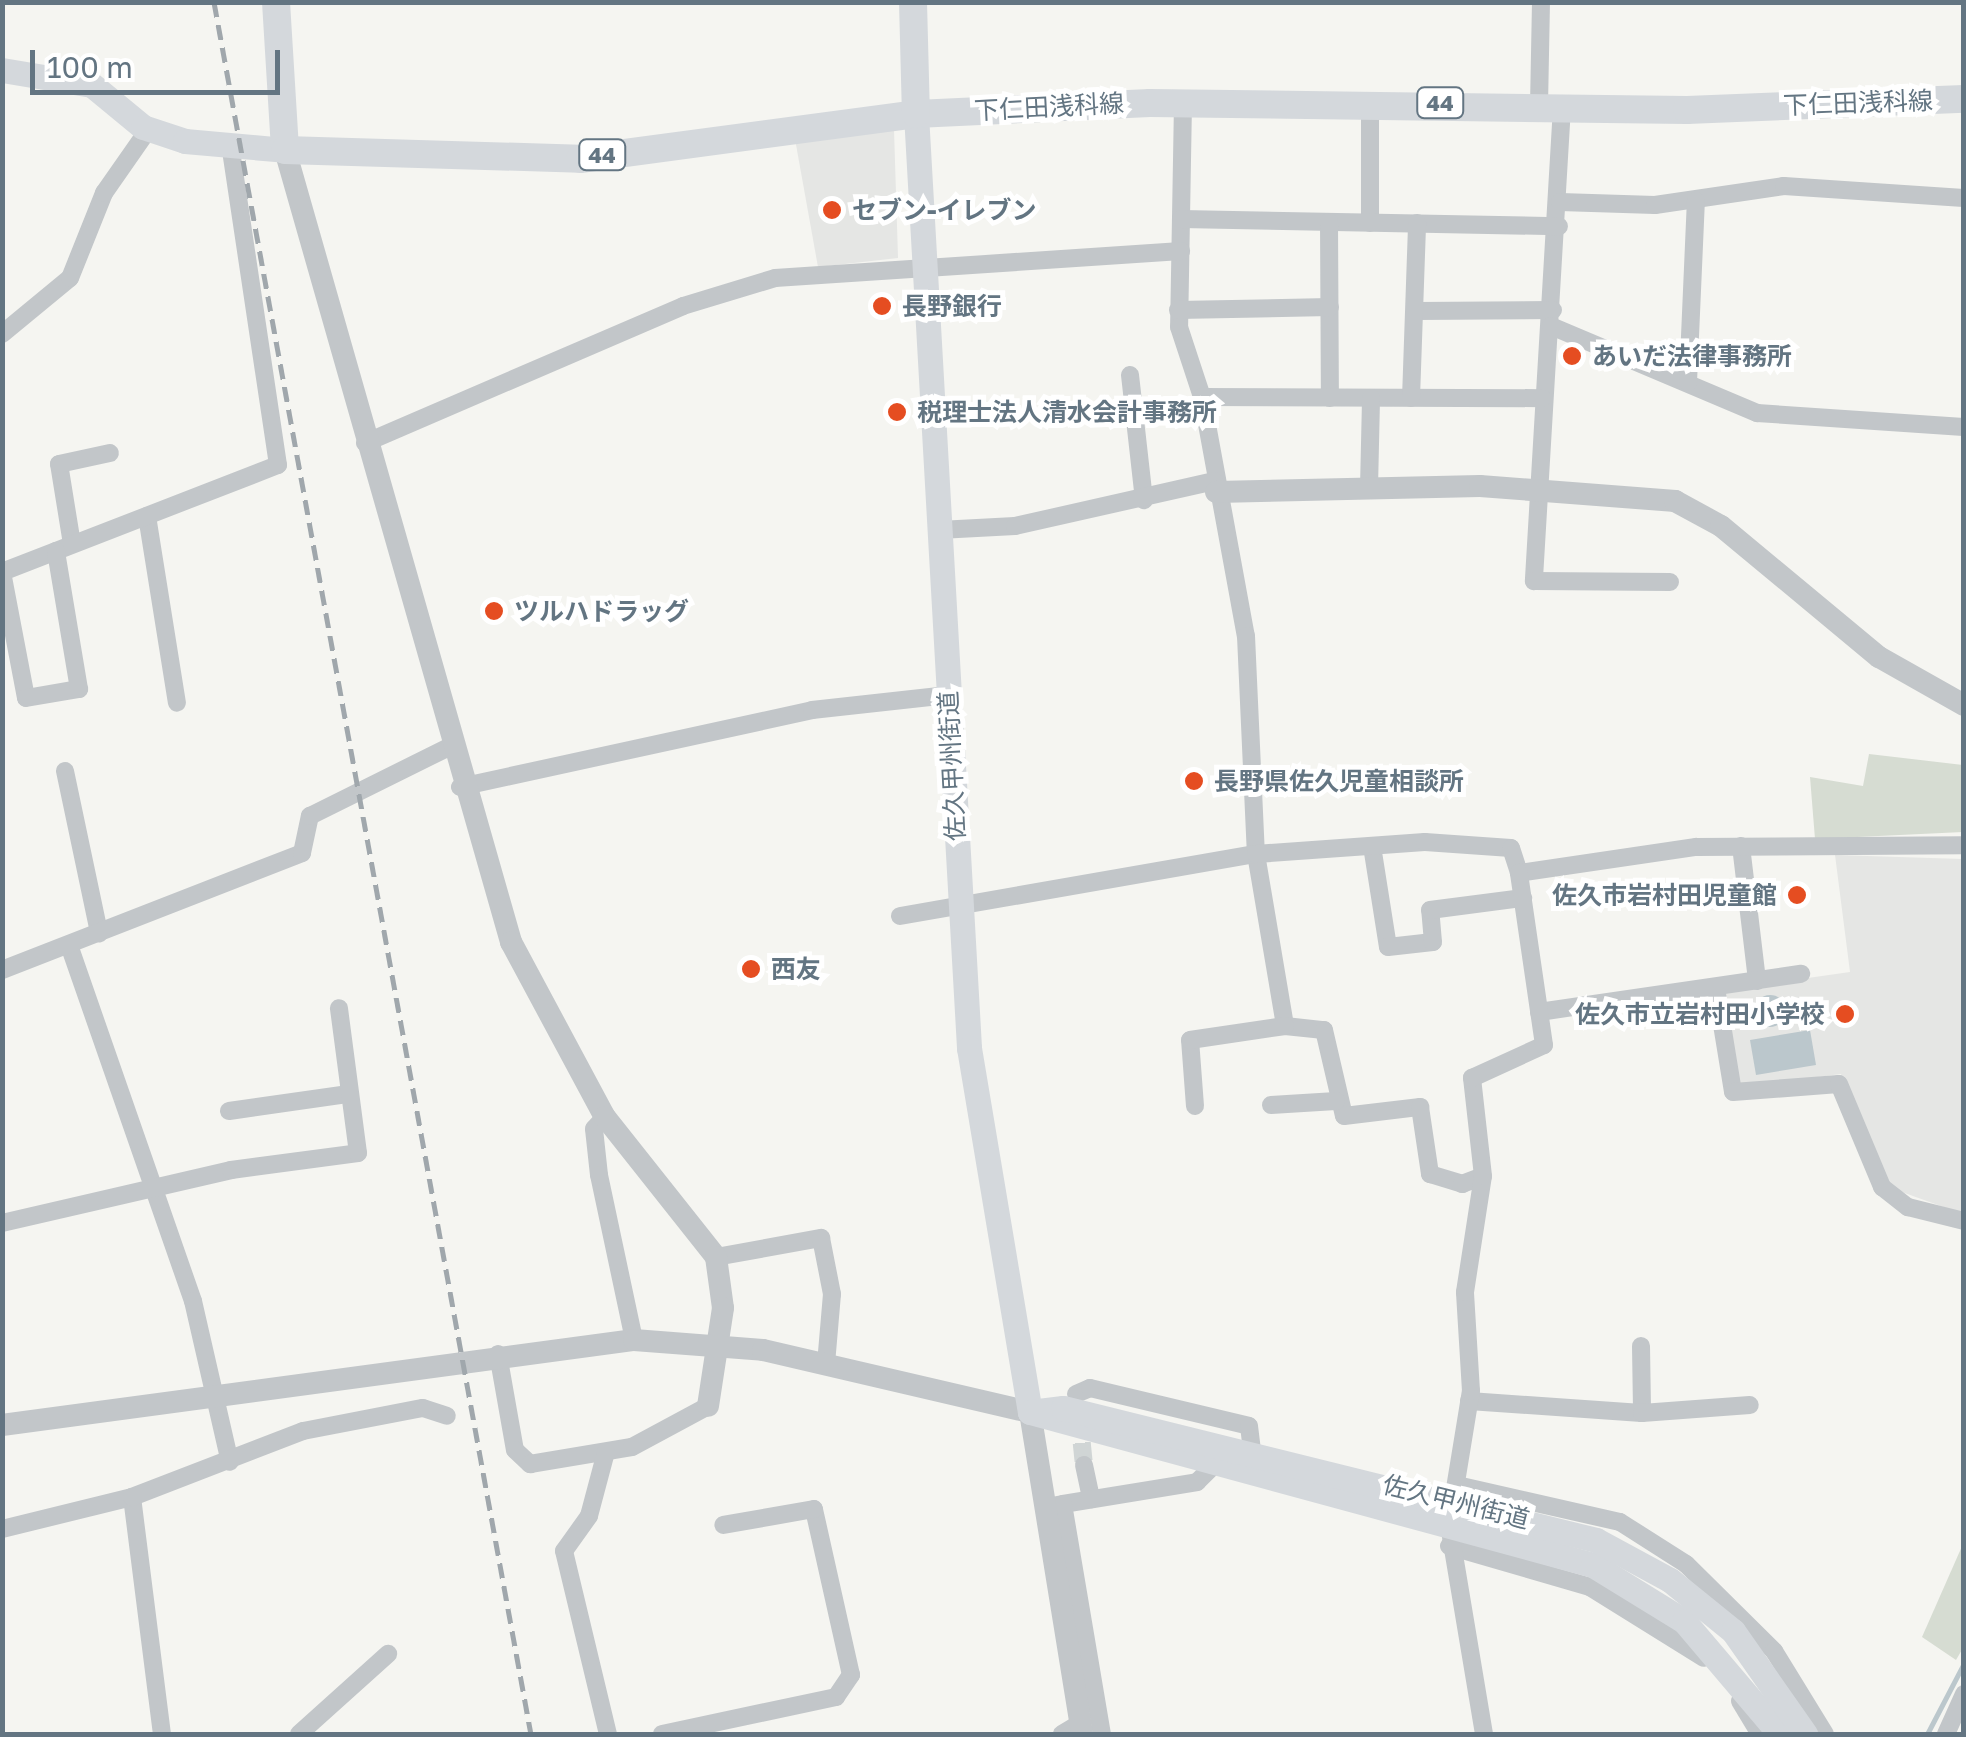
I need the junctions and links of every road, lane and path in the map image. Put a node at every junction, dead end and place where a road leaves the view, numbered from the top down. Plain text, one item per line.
1 (276, 2) edge
2 (913, 2) edge
3 (1541, 2) edge
4 (2, 70) edge
5 (1964, 99) edge
6 (1183, 102) junction
7 (1370, 102) junction
8 (1551, 106) junction
9 (916, 114) junction
10 (148, 130) junction
11 (285, 150) junction
12 (230, 151) junction
13 (1964, 198) edge
14 (1696, 201) junction
15 (1560, 202) junction
16 (1181, 219) junction
17 (1330, 222) junction
18 (1370, 222) junction
19 (1418, 224) junction
20 (1559, 226) junction
21 (1180, 251) junction
22 (924, 266) junction
23 (1330, 307) junction
24 (1178, 310) junction
25 (1417, 311) junction
26 (1552, 318) junction
27 (2, 334) edge
28 (1130, 375) dead end
29 (1688, 382) junction
30 (1202, 398) junction
31 (1330, 398) junction
32 (1372, 398) junction
33 (1411, 398) junction
34 (1542, 398) junction
35 (1964, 426) edge
36 (365, 443) junction
37 (110, 453) dead end
38 (1216, 487) junction
39 (1534, 487) junction
40 (1370, 488) junction
41 (1144, 500) junction
42 (147, 516) junction
43 (938, 530) junction
44 (64, 548) junction
45 (2, 572) edge
46 (1670, 582) dead end
47 (948, 695) junction
48 (177, 703) dead end
49 (1964, 705) edge
50 (449, 747) junction
51 (65, 770) dead end
52 (460, 786) junction
53 (1964, 844) edge
54 (1372, 846) junction
55 (1741, 846) junction
56 (1256, 854) junction
57 (1519, 873) junction
58 (1523, 898) junction
59 (958, 901) junction
60 (900, 916) dead end
61 (99, 933) junction
62 (68, 945) junction
63 (2, 970) edge
64 (1801, 974) dead end
65 (1757, 981) junction
66 (1716, 988) junction
67 (339, 1008) dead end
68 (1539, 1012) junction
69 (1286, 1026) junction
70 (246, 1088) dead end
71 (350, 1094) junction
72 (1336, 1101) junction
73 (1271, 1105) dead end
74 (1195, 1106) dead end
75 (605, 1117) junction
76 (1483, 1176) junction
77 (147, 1191) junction
78 (1964, 1220) edge
79 (2, 1223) edge
80 (716, 1257) junction
81 (634, 1340) junction
82 (716, 1344) junction
83 (1640, 1346) dead end
84 (488, 1355) junction
85 (826, 1364) junction
86 (216, 1394) junction
87 (1076, 1394) dead end
88 (1469, 1401) junction
89 (1750, 1405) dead end
90 (708, 1406) joint
91 (1030, 1412) junction
92 (1642, 1413) junction
93 (446, 1416) dead end
94 (2, 1424) edge
95 (606, 1452) junction
96 (1252, 1452) junction
97 (230, 1462) junction
98 (1084, 1465) tunnel mouth
99 (1214, 1465) junction
100 (132, 1496) junction
101 (1091, 1500) junction
102 (1054, 1506) junction
103 (1452, 1515) junction
104 (723, 1525) dead end
105 (2, 1530) edge
106 (388, 1654) dead end
107 (1964, 1694) edge
108 (1075, 1731) edge
109 (162, 1734) edge
110 (300, 1734) edge
111 (608, 1734) edge
112 (662, 1734) edge
113 (1102, 1734) edge
114 (1484, 1734) edge
115 (1760, 1734) edge
116 (1780, 1734) edge
117 (1805, 1734) edge
118 (1825, 1734) edge
119 (1946, 1734) edge

1 - 11 main road
2 - 9 main road
3 - 8 street
4 - 10 main road
5 - 8 main road, 下仁田浅科線 / 44
6 - 7 main road, 下仁田浅科線 / 44
6 - 9 main road, 下仁田浅科線 / 44
6 - 16 street
7 - 8 main road, 下仁田浅科線 / 44
7 - 18 street
8 - 15 street
9 - 11 main road, 下仁田浅科線 / 44
9 - 22 main road, 佐久甲州街道
10 - 12 main road
10 - 27 street
11 - 12 main road
11 - 36 street
12 - 42 street
13 - 14 street
14 - 15 street
14 - 29 street
15 - 20 street
16 - 17 street
16 - 21 street
17 - 18 street
17 - 23 street
18 - 19 street
19 - 20 street
19 - 25 street
20 - 26 street
21 - 22 street
21 - 24 street
22 - 36 street
22 - 43 main road, 佐久甲州街道
23 - 24 street
23 - 31 street
24 - 30 street
25 - 26 street
25 - 33 street
26 - 29 street
26 - 34 street
28 - 41 street
29 - 35 street
30 - 31 street
30 - 38 street
31 - 32 street
32 - 33 street
32 - 40 street
33 - 34 street
34 - 39 street
36 - 50 street
37 - 44 street
38 - 40 street
38 - 41 street
38 - 56 street
39 - 40 street
39 - 46 street
39 - 49 street
41 - 43 street
42 - 44 street
42 - 48 street
43 - 47 main road, 佐久甲州街道
44 - 45 street
44 - 45 street
47 - 52 street
47 - 59 main road, 佐久甲州街道
50 - 52 street
50 - 61 street
51 - 61 street
52 - 75 street
53 - 55 street
54 - 56 street
54 - 57 street
54 - 58 street
55 - 57 street
55 - 65 street
56 - 59 street
56 - 69 street
57 - 58 street
58 - 68 street
59 - 60 street
59 - 91 main road, 佐久甲州街道
61 - 62 street
62 - 63 street
62 - 77 street
64 - 65 street
65 - 66 street
66 - 68 street
66 - 78 street
67 - 71 street
68 - 76 street
69 - 72 street
69 - 74 street
70 - 71 street
71 - 77 street
72 - 73 street
72 - 76 street
75 - 80 street
75 - 81 street
76 - 88 street
77 - 79 street
77 - 86 street
80 - 82 street
80 - 85 street
81 - 82 street
81 - 84 street
82 - 85 street
82 - 90 street
83 - 92 street
84 - 86 street
84 - 95 street
85 - 91 street
86 - 94 street
86 - 97 street
87 - 96 street
88 - 92 street
88 - 103 street
89 - 92 street
90 - 95 street
91 - 96 main road, 佐久甲州街道
91 - 99 main road, 佐久甲州街道
91 - 102 street
93 - 97 street
95 - 111 street
96 - 103 main road, 佐久甲州街道
97 - 100 street
98 - 101 street
99 - 101 street
99 - 103 main road, 佐久甲州街道
100 - 105 street
100 - 109 street
101 - 102 street
102 - 108 street
102 - 113 street
103 - 114 street
103 - 115 street
103 - 116 main road, 佐久甲州街道
103 - 117 main road, 佐久甲州街道
103 - 118 street
104 - 112 street
106 - 110 street
107 - 119 street

